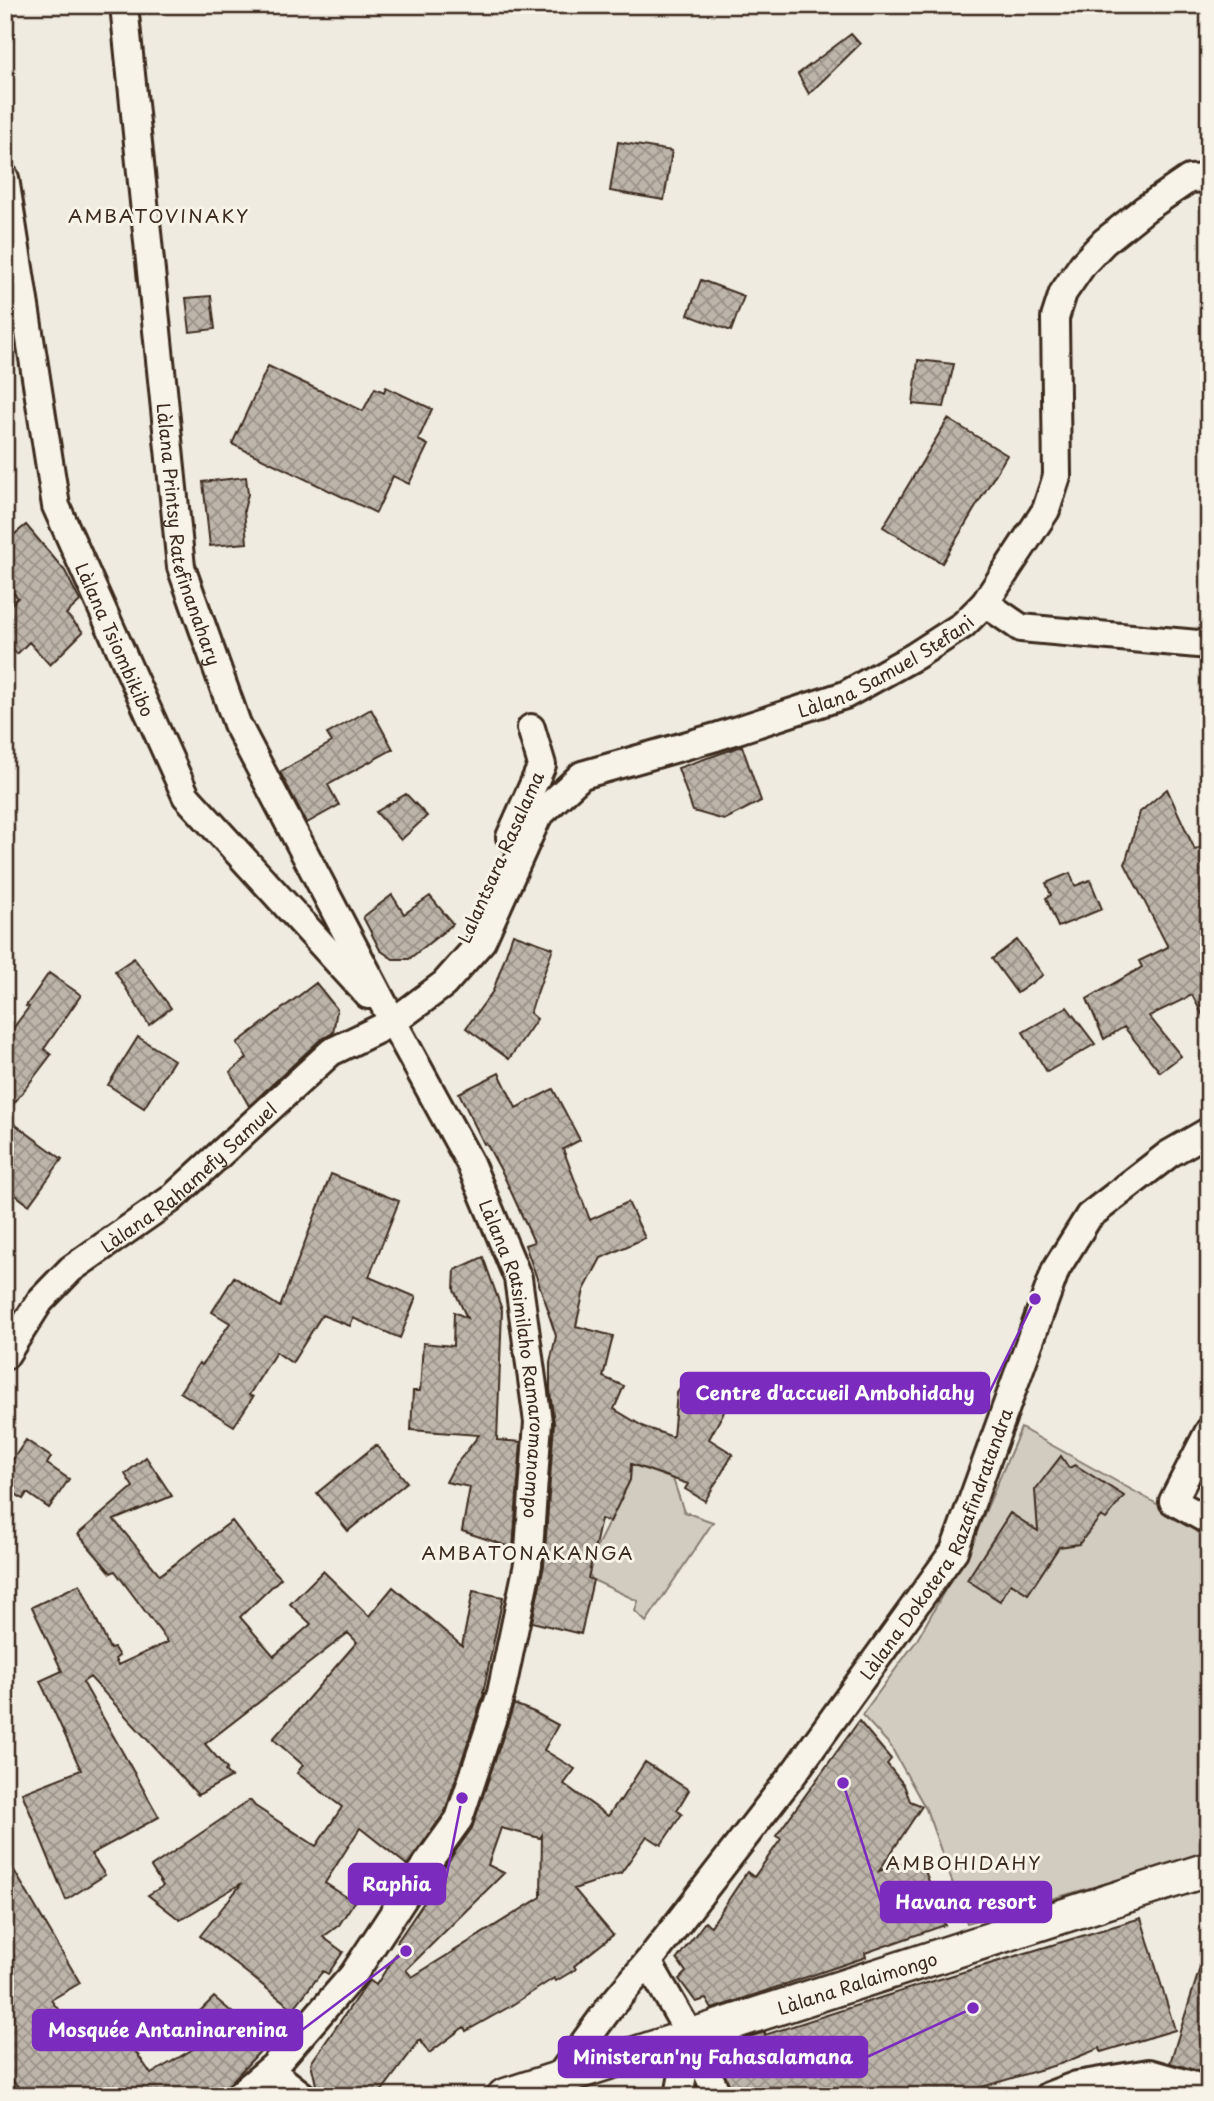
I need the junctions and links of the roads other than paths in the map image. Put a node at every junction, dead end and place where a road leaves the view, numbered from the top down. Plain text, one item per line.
1 (124, 5) edge
2 (5, 178) edge
3 (1209, 178) edge
4 (985, 603) junction
5 (1209, 645) edge
6 (531, 727) dead end
7 (444, 984) junction
8 (393, 1022) junction
9 (1209, 1131) edge
10 (5, 1356) edge
11 (1209, 1431) edge
12 (1209, 1521) edge
13 (1209, 1869) edge
14 (648, 1962) junction
15 (690, 2035) junction
16 (559, 2077) junction
17 (277, 2079) edge
18 (1209, 2090) edge
19 (238, 2096) edge
20 (303, 2096) edge
21 (504, 2096) edge
22 (679, 2096) edge
23 (718, 2096) edge
24 (1048, 2096) edge

1 - 8 street, Làlana Printsy Ratefinanahary
2 - 8 street, Làlana Tsiombikibo
3 - 4 street, Làlana Samuel Stefani
4 - 5 street
4 - 7 street, Làlana Samuel Stefani
6 - 7 street, Lalantsara Rasalama
7 - 8 street, Làlana Samuel Stefani
8 - 10 street, Làlana Rahamefy Samuel
8 - 17 street, Làlana Ratsimilaho Ramaromanompo
9 - 14 street, Làlana Dokotera Razafindratandra
11 - 12 street
13 - 15 main road, Làlana Ralaimongo
14 - 15 street
14 - 16 street, Làlana Dokotera Razafindratandra
15 - 16 main road, Làlana Ralaimongo
15 - 22 street
15 - 23 street
16 - 21 main road, Làlana Ralaimongo
17 - 19 street, Làlana Ratsimilaho Ramaromanompo
17 - 20 street
18 - 24 street

